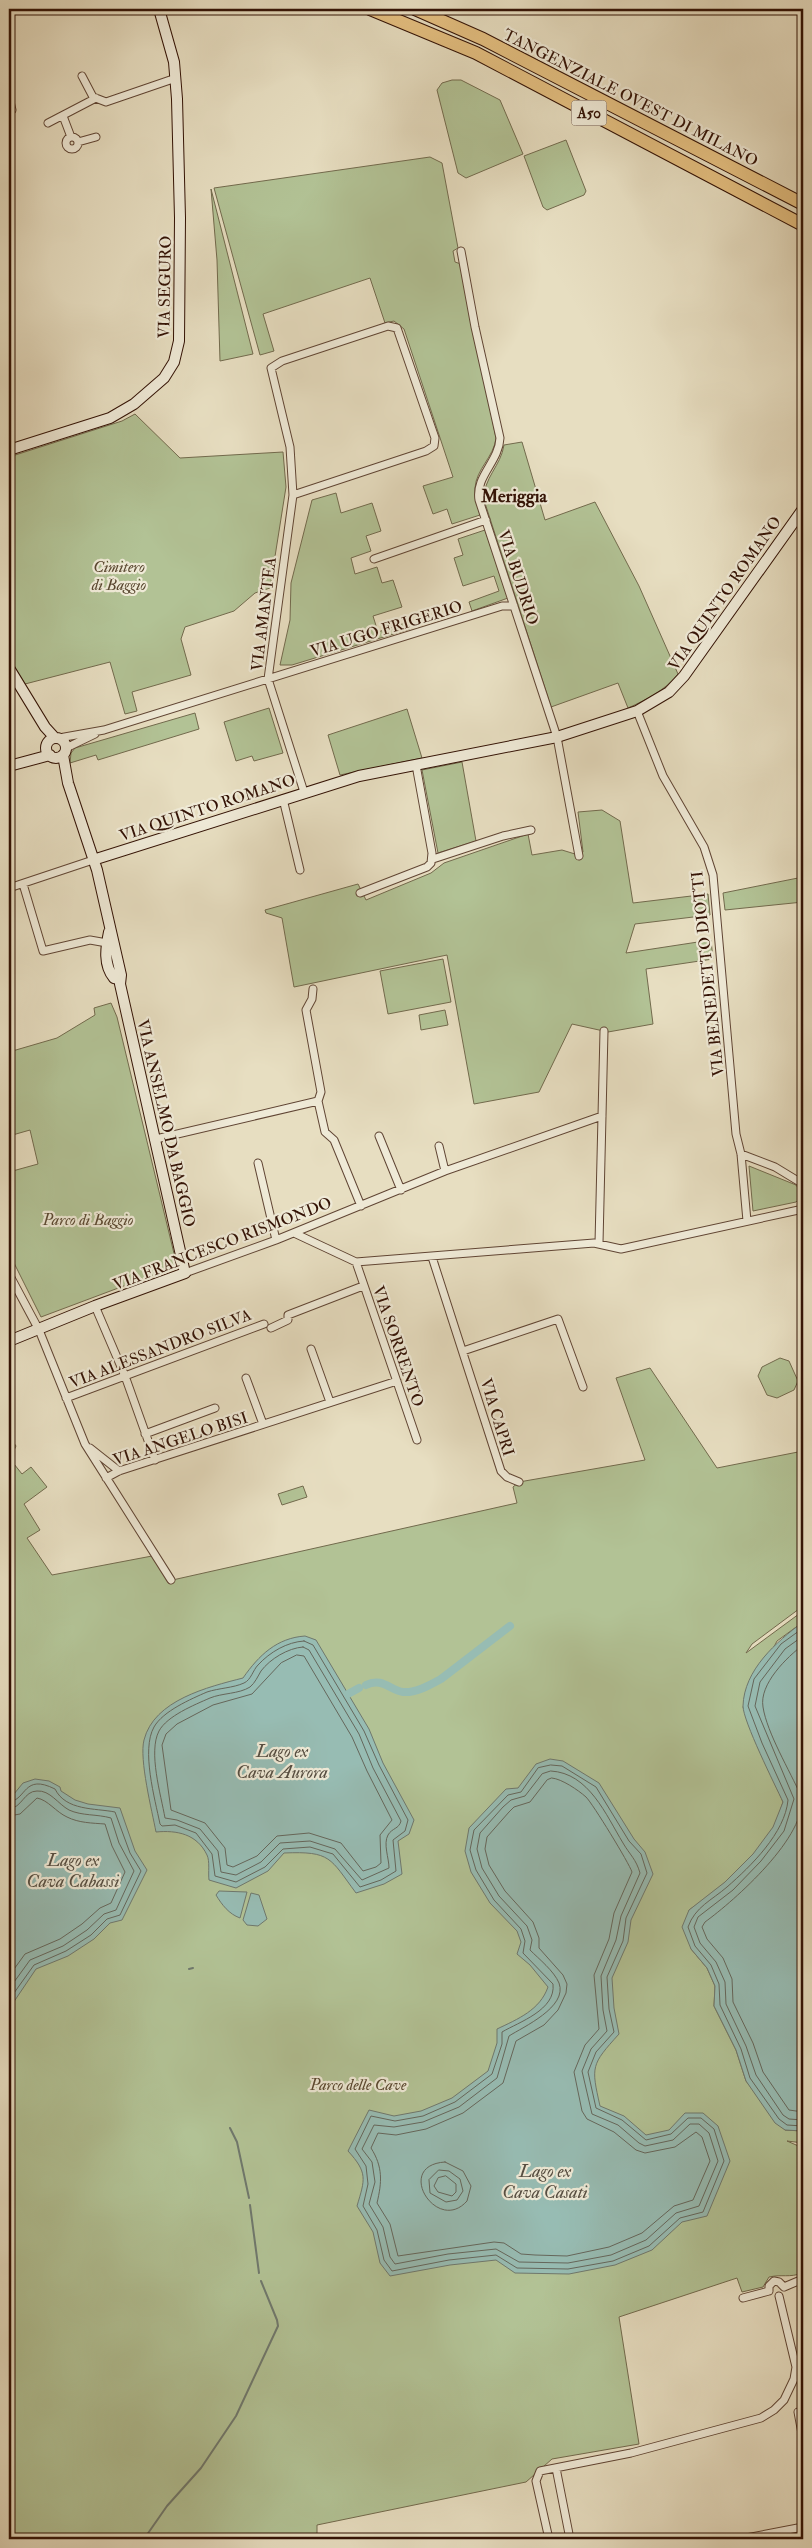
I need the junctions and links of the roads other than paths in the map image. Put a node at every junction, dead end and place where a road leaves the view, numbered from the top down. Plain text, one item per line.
1 (158, 9) edge
2 (370, 9) edge
3 (415, 9) edge
4 (82, 76) dead end
5 (176, 78) junction
6 (9, 97) edge
7 (96, 98) junction
8 (12, 110) dead end
9 (63, 116) junction
10 (48, 123) dead end
11 (70, 137) junction
12 (96, 137) dead end
13 (78, 142) junction
14 (803, 204) edge
15 (803, 225) edge
16 (461, 251) dead end
17 (9, 450) edge
18 (293, 495) junction
19 (803, 509) edge
20 (486, 520) junction
21 (374, 559) dead end
22 (514, 606) junction
23 (9, 668) edge
24 (268, 680) junction
25 (637, 710) junction
26 (104, 730) junction
27 (557, 737) junction
28 (55, 748) junction
29 (416, 765) junction
30 (10, 766) edge
31 (304, 792) junction
32 (283, 799) junction
33 (530, 830) dead end
34 (579, 856) dead end
35 (433, 859) junction
36 (93, 860) junction
37 (300, 870) dead end
38 (23, 884) junction
39 (9, 888) edge
40 (360, 893) dead end
41 (111, 946) junction
42 (313, 989) dead end
43 (604, 1031) dead end
44 (318, 1101) junction
45 (602, 1116) junction
46 (379, 1136) dead end
47 (156, 1139) junction
48 (439, 1146) dead end
49 (741, 1154) junction
50 (258, 1163) dead end
51 (445, 1172) junction
52 (803, 1184) edge
53 (401, 1190) junction
54 (361, 1206) junction
55 (803, 1209) edge
56 (747, 1221) junction
57 (294, 1233) junction
58 (276, 1240) junction
59 (599, 1243) junction
60 (432, 1257) junction
61 (356, 1262) junction
62 (186, 1273) junction
63 (9, 1274) edge
64 (363, 1286) junction
65 (95, 1306) junction
66 (39, 1330) junction
67 (9, 1342) edge
68 (311, 1349) dead end
69 (463, 1351) junction
70 (125, 1376) junction
71 (246, 1378) dead end
72 (397, 1381) junction
73 (583, 1387) dead end
74 (66, 1398) junction
75 (330, 1402) junction
76 (215, 1408) dead end
77 (263, 1424) junction
78 (145, 1434) junction
79 (418, 1440) dead end
80 (84, 1444) junction
81 (155, 1460) junction
82 (119, 1471) junction
83 (106, 1478) junction
84 (519, 1482) dead end
85 (171, 1580) dead end
86 (803, 2280) edge
87 (784, 2286) junction
88 (768, 2291) junction
89 (779, 2296) junction
90 (743, 2298) dead end
91 (798, 2412) dead end
92 (803, 2440) edge
93 (556, 2468) junction
94 (803, 2527) edge
95 (549, 2539) edge
96 (570, 2539) edge
97 (741, 2539) edge

1 - 5 street, VIA SEGURO
2 - 15 highway, TANGENZIALE OVEST DI MILANO / A50
3 - 14 highway, TANGENZIALE OVEST DI MILANO / A50
4 - 7 street
5 - 7 street
5 - 17 street, VIA SEGURO
6 - 8 street
7 - 9 street
9 - 10 street
9 - 11 street
11 - 13 street
11 - 13 street
12 - 13 street
16 - 20 street, VIA BUDRIO
18 - 18 street, VIA AMANTEA
18 - 24 street, VIA AMANTEA
19 - 25 street, VIA QUINTO ROMANO
20 - 21 street
20 - 22 street, VIA BUDRIO
22 - 24 street, VIA UGO FRIGERIO
22 - 27 street, VIA BUDRIO
23 - 28 street
24 - 26 street, VIA UGO FRIGERIO
24 - 31 street, VIA AMANTEA
25 - 27 street, VIA QUINTO ROMANO
25 - 49 street, VIA BENEDETTO DIOTTI
26 - 28 street
26 - 28 street
27 - 29 street, VIA QUINTO ROMANO
27 - 34 street
28 - 30 street
28 - 36 street
29 - 31 street, VIA QUINTO ROMANO
29 - 35 street
31 - 32 street, VIA QUINTO ROMANO
32 - 36 street, VIA QUINTO ROMANO
32 - 37 street
33 - 35 street
35 - 40 street
36 - 38 street, VIA QUINTO ROMANO
36 - 41 street, VIA ANSELMO DA BAGGIO
38 - 39 street, VIA QUINTO ROMANO
38 - 41 street
41 - 47 street, VIA ANSELMO DA BAGGIO
42 - 44 street
43 - 45 street
44 - 47 street
44 - 54 street
45 - 51 street, VIA FRANCESCO RISMONDO
45 - 59 street
46 - 53 street
47 - 62 street, VIA ANSELMO DA BAGGIO
48 - 51 street
49 - 52 street
49 - 56 street, VIA BENEDETTO DIOTTI
50 - 58 street
51 - 53 street, VIA FRANCESCO RISMONDO
53 - 54 street, VIA FRANCESCO RISMONDO
54 - 57 street, VIA FRANCESCO RISMONDO
55 - 56 street
56 - 59 street
57 - 58 street, VIA FRANCESCO RISMONDO
57 - 61 street
58 - 62 street, VIA FRANCESCO RISMONDO
59 - 60 street
60 - 61 street
60 - 69 street, VIA CAPRI
61 - 64 street, VIA SORRENTO
62 - 65 street, VIA FRANCESCO RISMONDO
63 - 66 street
64 - 70 street, VIA ALESSANDRO SILVA
64 - 72 street, VIA SORRENTO
65 - 66 street, VIA FRANCESCO RISMONDO
65 - 70 street
66 - 67 street, VIA FRANCESCO RISMONDO
66 - 74 street
68 - 75 street
69 - 73 street
69 - 84 street, VIA CAPRI
70 - 74 street, VIA ALESSANDRO SILVA
70 - 78 street
71 - 77 street, VIA ANGELO BISI
72 - 75 street, VIA ANGELO BISI
72 - 79 street, VIA SORRENTO
74 - 80 street
75 - 77 street, VIA ANGELO BISI
76 - 78 street
77 - 81 street, VIA ANGELO BISI
78 - 81 street
80 - 82 street
80 - 83 street
81 - 82 street, VIA ANGELO BISI
82 - 83 street, VIA ANGELO BISI
83 - 85 street
86 - 87 street
87 - 88 street
87 - 89 street
88 - 89 street
88 - 90 street
89 - 93 street
91 - 92 street
93 - 95 street
93 - 96 street
94 - 97 street

